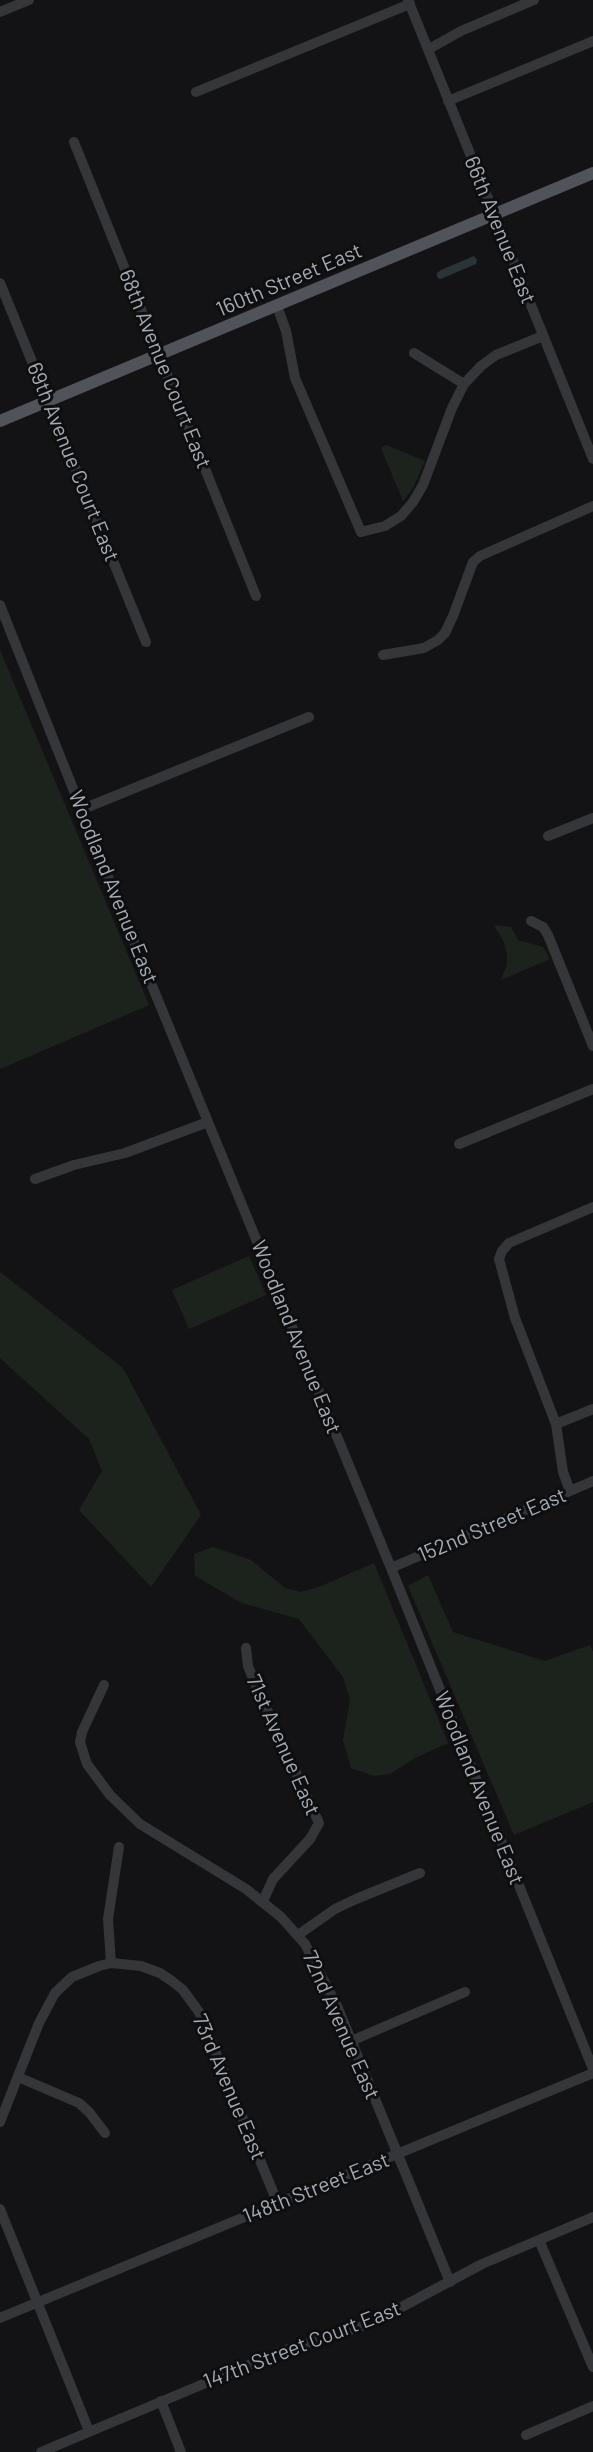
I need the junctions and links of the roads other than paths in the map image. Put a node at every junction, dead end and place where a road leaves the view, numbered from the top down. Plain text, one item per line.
1 (29, 0) edge
2 (534, 0) edge
3 (409, 2) edge
4 (0, 12) edge
5 (593, 41) edge
6 (429, 48) junction
7 (196, 93) dead end
8 (448, 101) junction
9 (74, 142) dead end
10 (593, 173) edge
11 (494, 215) junction
12 (0, 283) edge
13 (277, 306) junction
14 (543, 336) junction
15 (414, 353) dead end
16 (160, 355) junction
17 (464, 384) junction
18 (47, 401) junction
19 (0, 421) edge
20 (593, 459) edge
21 (593, 506) edge
22 (256, 596) dead end
23 (0, 605) edge
24 (146, 642) dead end
25 (383, 655) dead end
26 (309, 717) dead end
27 (83, 809) junction
28 (593, 818) edge
29 (548, 836) dead end
30 (531, 921) dead end
31 (593, 1046) edge
32 (593, 1089) edge
33 (208, 1122) junction
34 (459, 1144) dead end
35 (35, 1179) dead end
36 (593, 1207) edge
37 (593, 1409) edge
38 (556, 1424) junction
39 (593, 1481) edge
40 (570, 1491) junction
41 (391, 1568) junction
42 (246, 1648) dead end
43 (104, 1685) dead end
44 (119, 1847) dead end
45 (420, 1873) dead end
46 (264, 1899) junction
47 (298, 1935) junction
48 (111, 1963) junction
49 (465, 1992) dead end
50 (351, 2041) junction
51 (593, 2071) edge
52 (18, 2077) junction
53 (0, 2122) edge
54 (105, 2133) dead end
55 (398, 2155) junction
56 (278, 2204) junction
57 (0, 2209) edge
58 (593, 2217) edge
59 (539, 2240) junction
60 (450, 2282) junction
61 (38, 2299) junction
62 (0, 2318) edge
63 (593, 2367) edge
64 (161, 2401) junction
65 (593, 2406) edge
66 (89, 2431) junction
67 (526, 2435) dead end
68 (41, 2452) edge
69 (181, 2452) edge

1 - 4 street
2 - 6 street
3 - 6 street, 66th Avenue East
3 - 7 street
5 - 8 street
6 - 8 street, 66th Avenue East
8 - 11 street, 66th Avenue East
9 - 16 street, 68th Avenue Court East
10 - 11 main road, 160th Street East
11 - 13 main road, 160th Street East
11 - 14 street, 66th Avenue East
12 - 18 street, 69th Avenue Court East
13 - 16 main road, 160th Street East
13 - 17 street
14 - 17 street
14 - 20 street, 66th Avenue East
15 - 17 street
16 - 18 main road, 160th Street East
16 - 22 street, 68th Avenue Court East
18 - 19 main road, 160th Street East
18 - 24 street, 69th Avenue Court East
21 - 25 street
23 - 27 street, Woodland Avenue East
26 - 27 street
27 - 33 street, Woodland Avenue East
28 - 29 street
30 - 31 street
32 - 34 street
33 - 35 street
33 - 41 street, Woodland Avenue East
36 - 38 street
37 - 38 street
38 - 40 street
39 - 40 street, 152nd Street East
40 - 41 street, 152nd Street East
41 - 51 street, Woodland Avenue East
42 - 46 street, 71st Avenue East
43 - 46 street, 72nd Avenue East
44 - 48 street
45 - 47 street
46 - 47 street, 72nd Avenue East
47 - 50 street, 72nd Avenue East
48 - 52 street, 73rd Avenue East
48 - 56 street, 73rd Avenue East
49 - 50 street
50 - 55 street, 72nd Avenue East
51 - 55 street, 148th Street East
52 - 53 street, 73rd Avenue East
52 - 54 street
55 - 56 street, 148th Street East
55 - 60 street, 72nd Avenue East
56 - 61 street, 148th Street East
57 - 61 street
58 - 59 street, 147th Street Court East
59 - 60 street, 147th Street Court East
59 - 63 street
60 - 64 street, 147th Street Court East
61 - 62 street, 148th Street East
61 - 66 street
64 - 66 street, 147th Street Court East
64 - 69 street
65 - 67 street
66 - 68 street, 147th Street Court East

